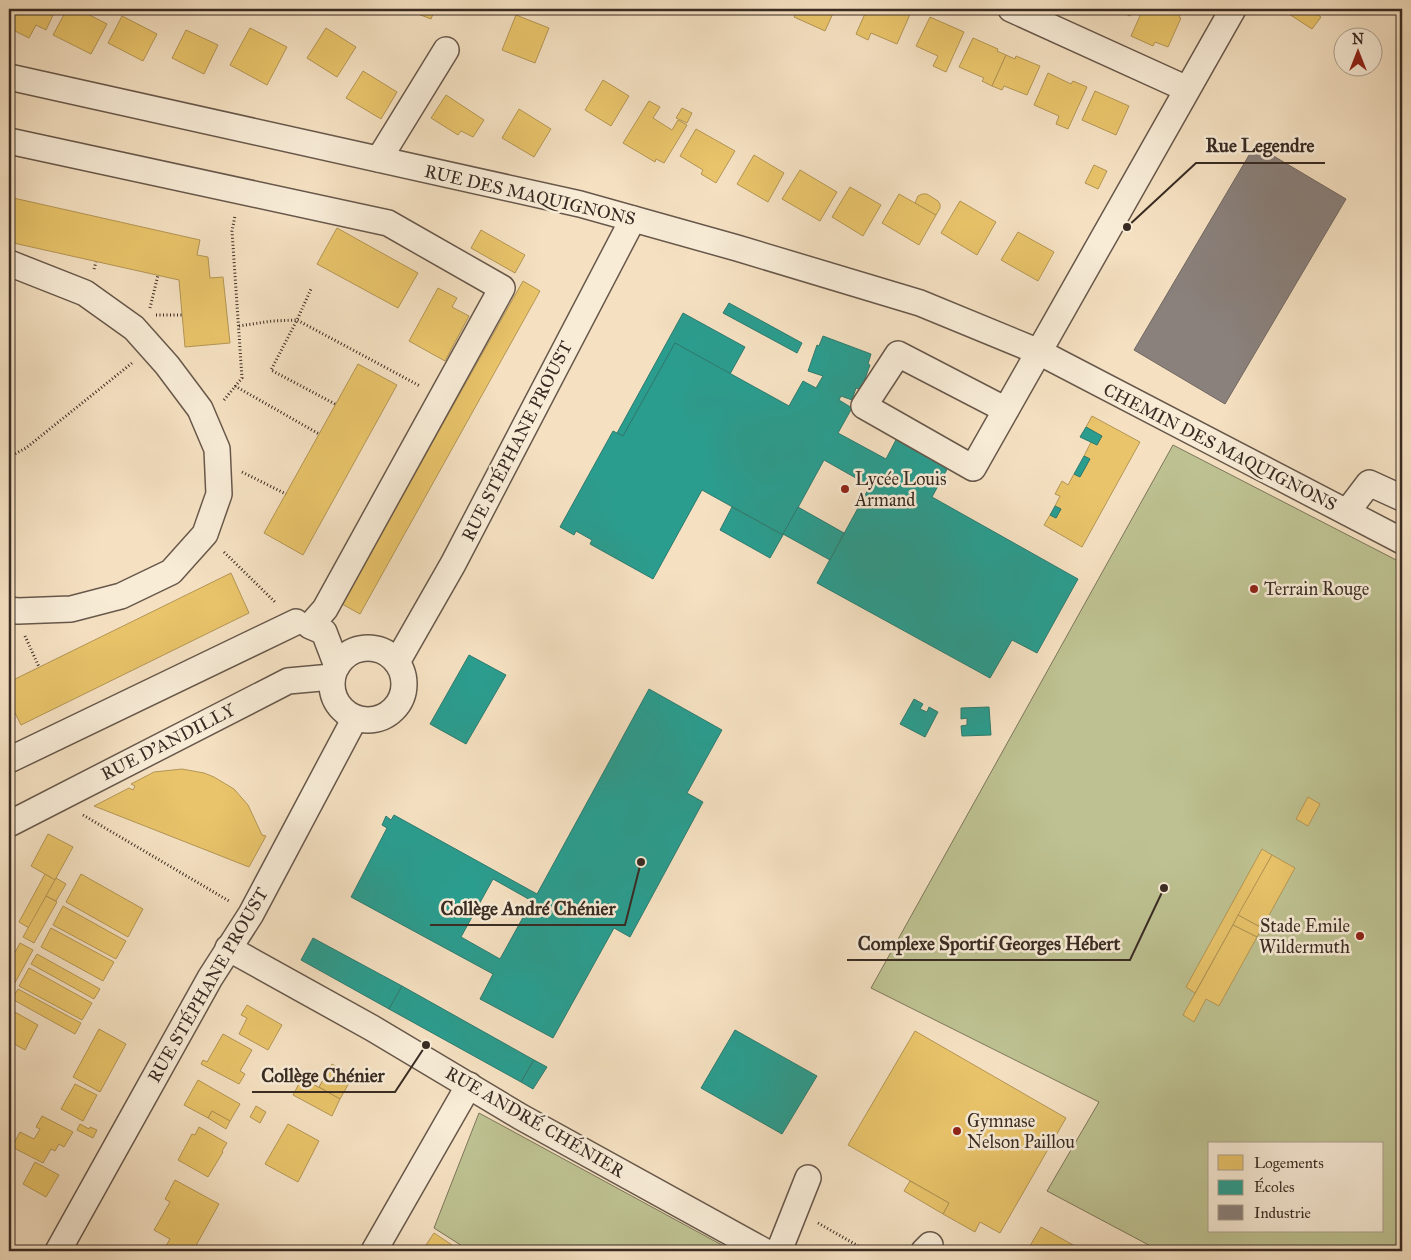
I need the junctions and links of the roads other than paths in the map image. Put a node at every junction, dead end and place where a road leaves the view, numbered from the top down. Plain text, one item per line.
1 (1233, 9) edge
2 (1023, 11) edge
3 (446, 50) dead end
4 (9, 77) edge
5 (1187, 89) junction
6 (9, 141) edge
7 (379, 160) junction
8 (633, 219) junction
9 (9, 263) edge
10 (1039, 352) junction
11 (1006, 410) junction
12 (1402, 498) edge
13 (1347, 512) junction
14 (1402, 541) edge
15 (9, 610) edge
16 (296, 622) road end
17 (397, 662) junction
18 (335, 671) junction
19 (355, 718) junction
20 (9, 760) edge
21 (9, 824) edge
22 (228, 948) junction
23 (468, 1085) junction
24 (808, 1178) dead end
25 (58, 1251) edge
26 (374, 1251) edge
27 (764, 1251) edge
28 (779, 1251) edge

1 - 5 street
2 - 5 street
3 - 7 street
4 - 7 street, RUE DES MAQUIGNONS
5 - 10 street
6 - 18 street
7 - 8 street, RUE DES MAQUIGNONS
8 - 10 street, RUE DES MAQUIGNONS
8 - 17 street, RUE STÉPHANE PROUST
9 - 15 street
10 - 11 street
10 - 13 street, CHEMIN DES MAQUIGNONS
11 - 11 street
12 - 13 street
13 - 14 street, CHEMIN DES MAQUIGNONS
16 - 20 street
17 - 18 street
17 - 19 street
18 - 19 street
18 - 21 street, RUE D'ANDILLY
19 - 22 street, RUE STÉPHANE PROUST
22 - 23 street, RUE ANDRÉ CHÉNIER
22 - 25 street, RUE STÉPHANE PROUST
23 - 26 street
23 - 27 street, RUE ANDRÉ CHÉNIER
24 - 28 street

